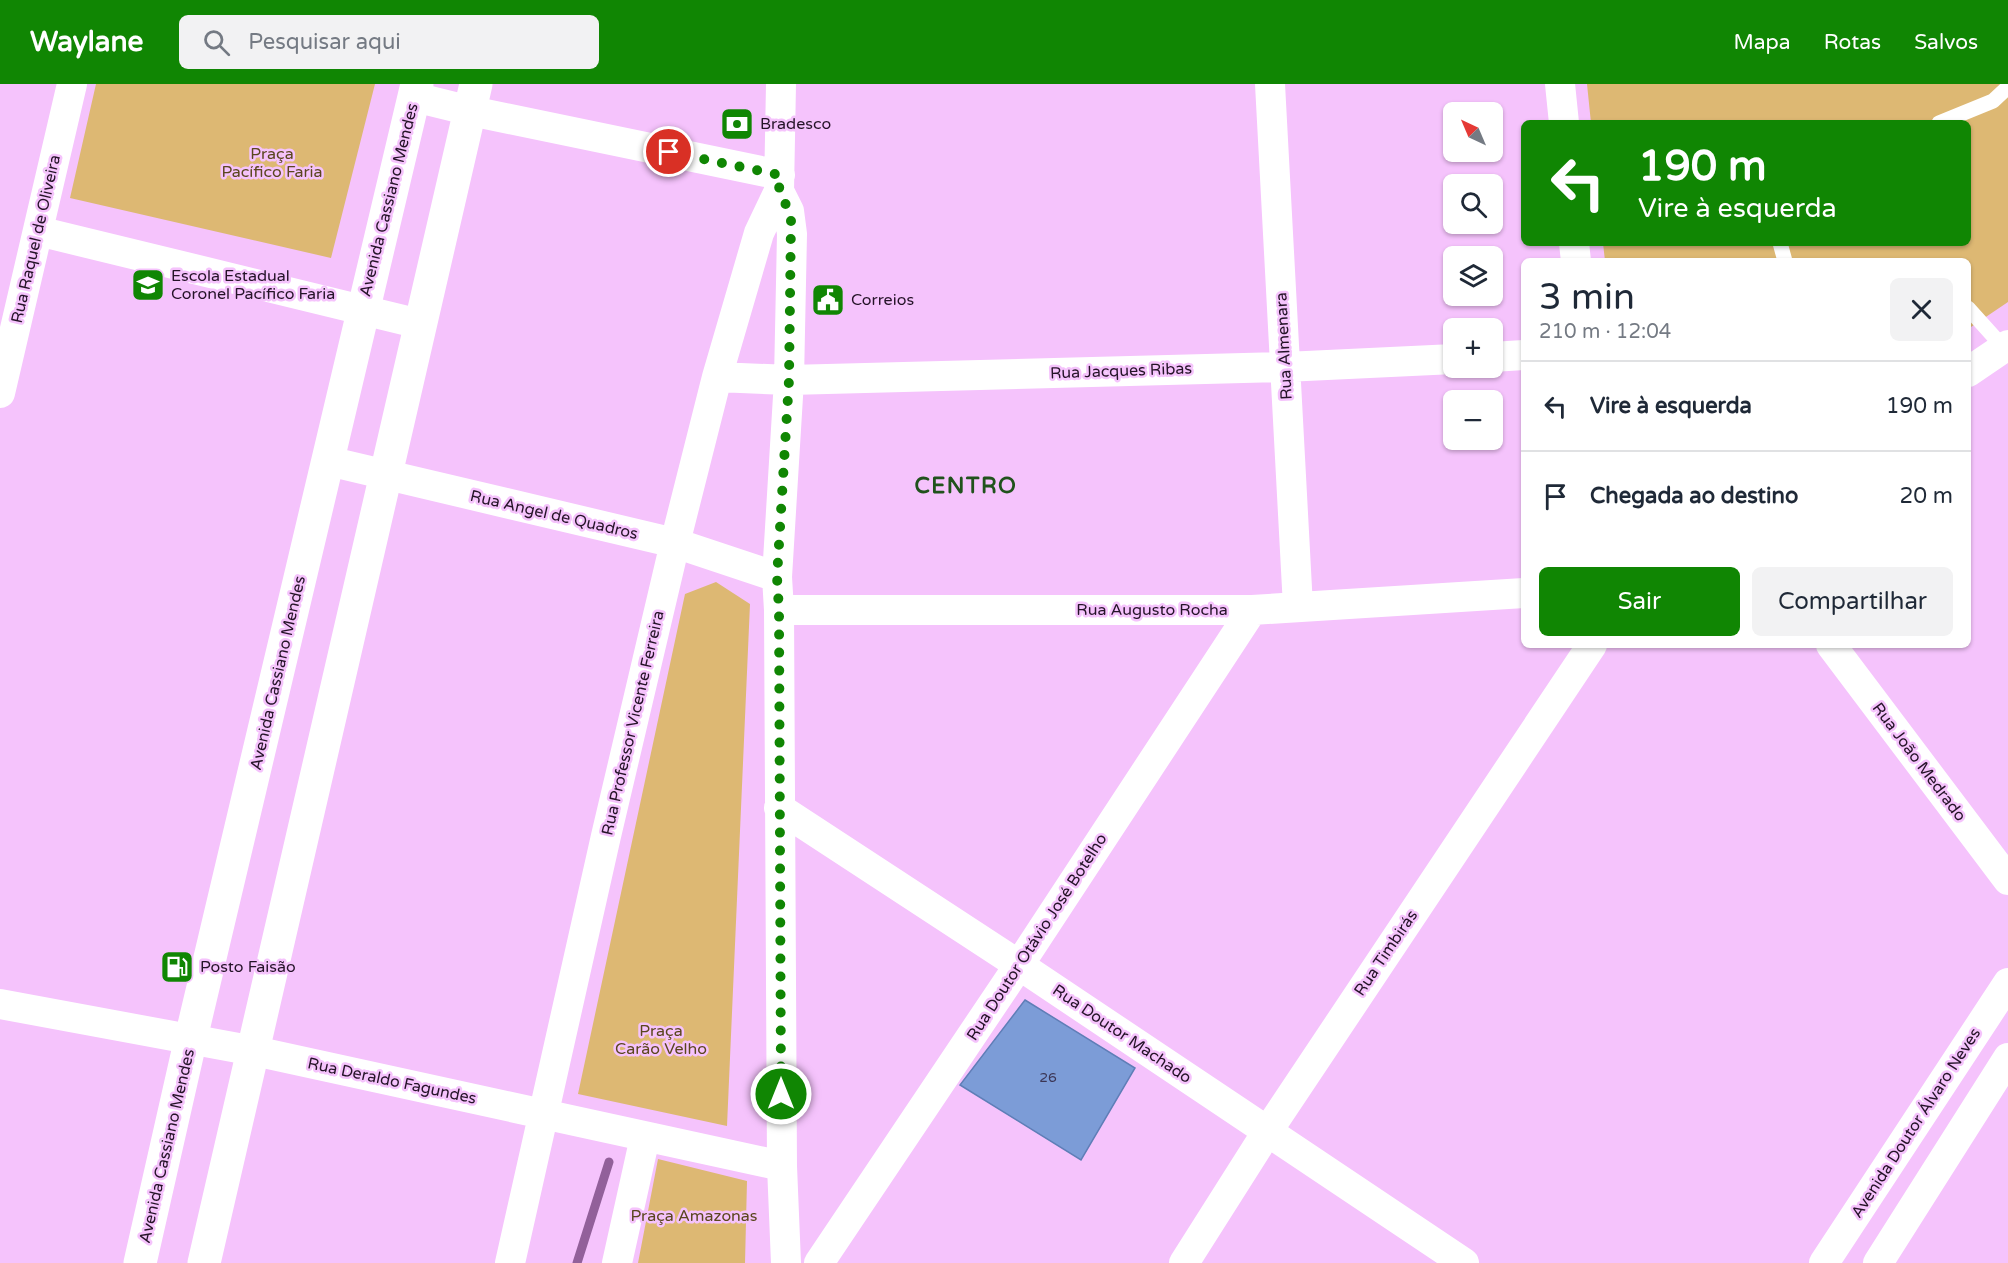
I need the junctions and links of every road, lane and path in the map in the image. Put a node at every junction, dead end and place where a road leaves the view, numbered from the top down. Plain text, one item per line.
1 (72, 84) edge
2 (781, 84) edge
3 (1270, 84) edge
4 (1560, 84) edge
5 (2008, 87) edge
6 (416, 91) edge
7 (473, 98) edge
8 (1564, 120) edge
9 (1946, 120) edge
10 (779, 183) junction
11 (38, 231) junction
12 (363, 311) junction
13 (1971, 311) edge
14 (420, 324) junction
15 (2006, 346) edge
16 (1521, 355) edge
17 (1503, 356) edge
18 (1443, 360) edge
19 (1285, 367) junction
20 (1971, 370) edge
21 (717, 377) junction
22 (789, 380) junction
23 (0, 393) edge
24 (328, 461) junction
25 (385, 475) junction
26 (675, 543) junction
27 (777, 577) junction
28 (1521, 593) edge
29 (1299, 607) junction
30 (779, 610) junction
31 (1252, 610) junction
32 (1590, 648) edge
33 (1833, 648) edge
34 (779, 808) junction
35 (2008, 880) edge
36 (1019, 964) junction
37 (2008, 983) edge
38 (0, 1004) edge
39 (191, 1038) junction
40 (254, 1051) junction
41 (2008, 1058) edge
42 (542, 1114) junction
43 (1267, 1132) junction
44 (645, 1137) junction
45 (782, 1166) junction
46 (140, 1263) edge
47 (204, 1263) edge
48 (510, 1263) edge
49 (618, 1263) edge
50 (786, 1263) edge
51 (819, 1263) edge
52 (1184, 1263) edge
53 (1464, 1263) edge
54 (1824, 1263) edge
55 (1878, 1263) edge

1 - 11 street, Rua Raquel de Oliveira
2 - 10 street
3 - 19 street, Rua Almenara
4 - 8 street
5 - 9 lane
6 - 7 street
6 - 12 main road, Avenida Cassiano Mendes
7 - 10 street
7 - 14 main road
10 - 21 street, Rua Professor Vicente Ferreira
10 - 22 street
11 - 12 street
11 - 23 street, Rua Raquel de Oliveira
12 - 14 street
12 - 24 main road, Avenida Cassiano Mendes
13 - 15 lane
14 - 25 main road
15 - 20 street
16 - 17 street
18 - 19 street, Rua Jacques Ribas
19 - 22 street, Rua Jacques Ribas
19 - 29 street, Rua Almenara
21 - 22 street, Rua Jacques Ribas
21 - 26 street, Rua Professor Vicente Ferreira
22 - 27 street
24 - 25 street, Rua Angel de Quadros
24 - 39 main road, Avenida Cassiano Mendes
25 - 26 street, Rua Angel de Quadros
25 - 40 main road
26 - 27 street, Rua Angel de Quadros
26 - 42 street, Rua Professor Vicente Ferreira
27 - 30 street
28 - 29 street, Rua Augusto Rocha
29 - 31 street, Rua Augusto Rocha
30 - 31 street, Rua Augusto Rocha
30 - 34 street
31 - 36 street, Rua Doutor Otávio José Botelho
32 - 43 street, Rua Timbirás
33 - 35 street, Rua João Medrado
34 - 36 street, Rua Doutor Machado
34 - 45 street
36 - 43 street, Rua Doutor Machado
36 - 51 street, Rua Doutor Otávio José Botelho
37 - 54 street, Avenida Doutor Álvaro Neves
38 - 39 street, Rua Deraldo Fagundes
39 - 40 street, Rua Deraldo Fagundes
39 - 46 main road, Avenida Cassiano Mendes
40 - 42 street, Rua Deraldo Fagundes
40 - 47 main road
41 - 55 street
42 - 44 street, Rua Deraldo Fagundes
42 - 48 street, Rua Professor Vicente Ferreira
43 - 52 street, Rua Timbirás
43 - 53 street, Rua Doutor Machado
44 - 45 street, Rua Deraldo Fagundes
44 - 49 street
45 - 50 street

